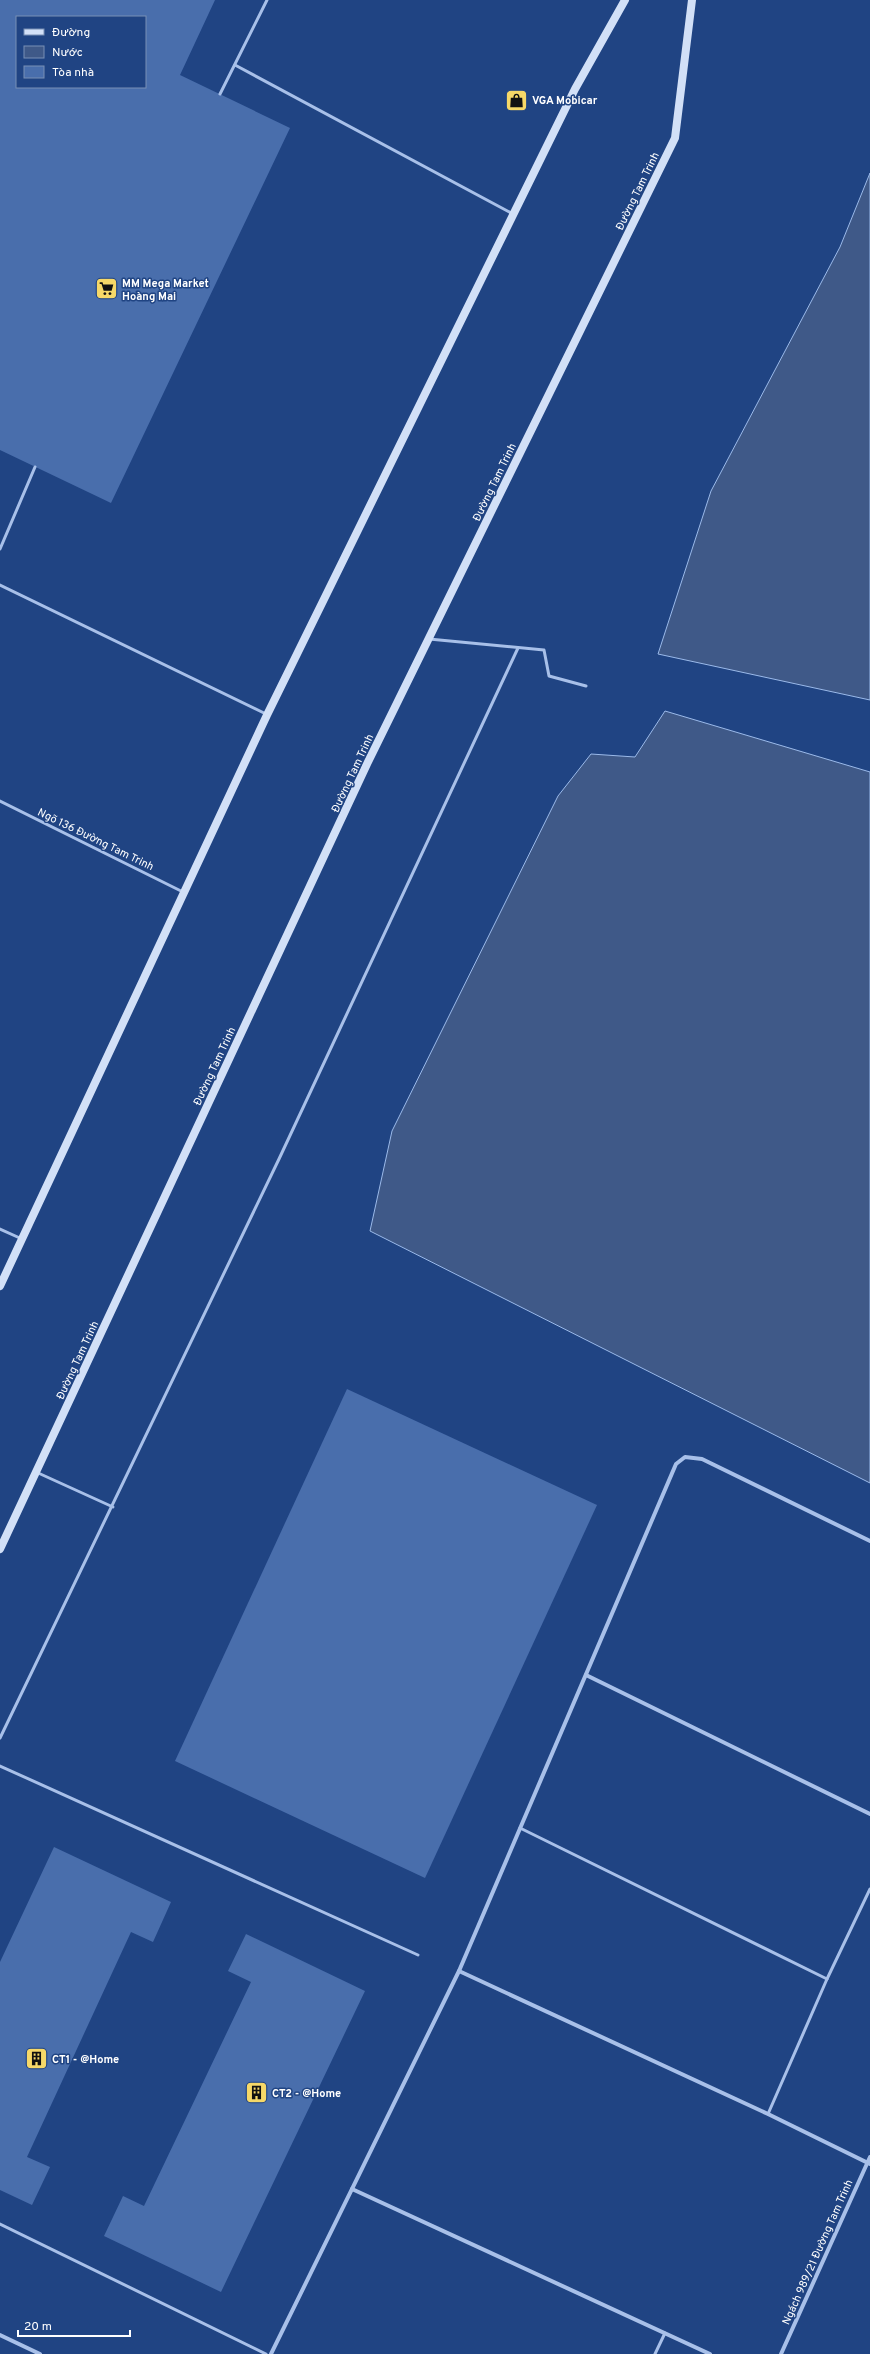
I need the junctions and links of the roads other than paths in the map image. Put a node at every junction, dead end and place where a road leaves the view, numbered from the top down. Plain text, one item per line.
1 (267, 0) edge
2 (625, 0) edge
3 (692, 0) edge
4 (235, 65) junction
5 (220, 94) dead end
6 (513, 214) junction
7 (35, 467) dead end
8 (0, 549) edge
9 (0, 585) edge
10 (429, 640) junction
11 (518, 648) junction
12 (586, 686) dead end
13 (267, 715) junction
14 (0, 801) edge
15 (184, 893) junction
16 (0, 1229) edge
17 (22, 1239) junction
18 (0, 1286) edge
19 (36, 1472) junction
20 (113, 1507) junction
21 (870, 1542) edge
22 (0, 1549) edge
23 (586, 1675) junction
24 (0, 1738) edge
25 (0, 1766) edge
26 (870, 1814) edge
27 (520, 1828) junction
28 (870, 1889) edge
29 (418, 1955) dead end
30 (459, 1971) junction
31 (827, 1979) junction
32 (768, 2114) junction
33 (870, 2157) edge
34 (869, 2163) edge
35 (352, 2189) junction
36 (0, 2224) edge
37 (665, 2333) junction
38 (0, 2335) edge
39 (40, 2354) edge
40 (266, 2354) edge
41 (271, 2354) edge
42 (655, 2354) edge
43 (710, 2354) edge
44 (781, 2354) edge

1 - 4 lane
2 - 6 main road
3 - 10 main road, Đường Tam Trinh
4 - 5 lane
4 - 6 lane
6 - 13 main road
7 - 8 lane
9 - 13 lane
10 - 11 lane
10 - 19 main road, Đường Tam Trinh
11 - 12 lane
11 - 20 lane
13 - 15 main road
14 - 15 lane, Ngõ 136 Đường Tam Trinh
15 - 17 main road
16 - 17 lane
17 - 18 main road
19 - 20 lane
19 - 22 main road, Đường Tam Trinh
20 - 24 lane
21 - 23 street
23 - 26 street
23 - 27 street
25 - 29 lane
27 - 30 street
27 - 31 lane
28 - 31 lane
30 - 32 street
30 - 35 street
31 - 32 lane
32 - 34 street
33 - 34 street, Ngách 989/21 Đường Tam Trinh
34 - 44 street, Ngách 989/21 Đường Tam Trinh
35 - 37 street
35 - 41 street
36 - 40 lane
37 - 42 lane
37 - 43 street
38 - 39 street

